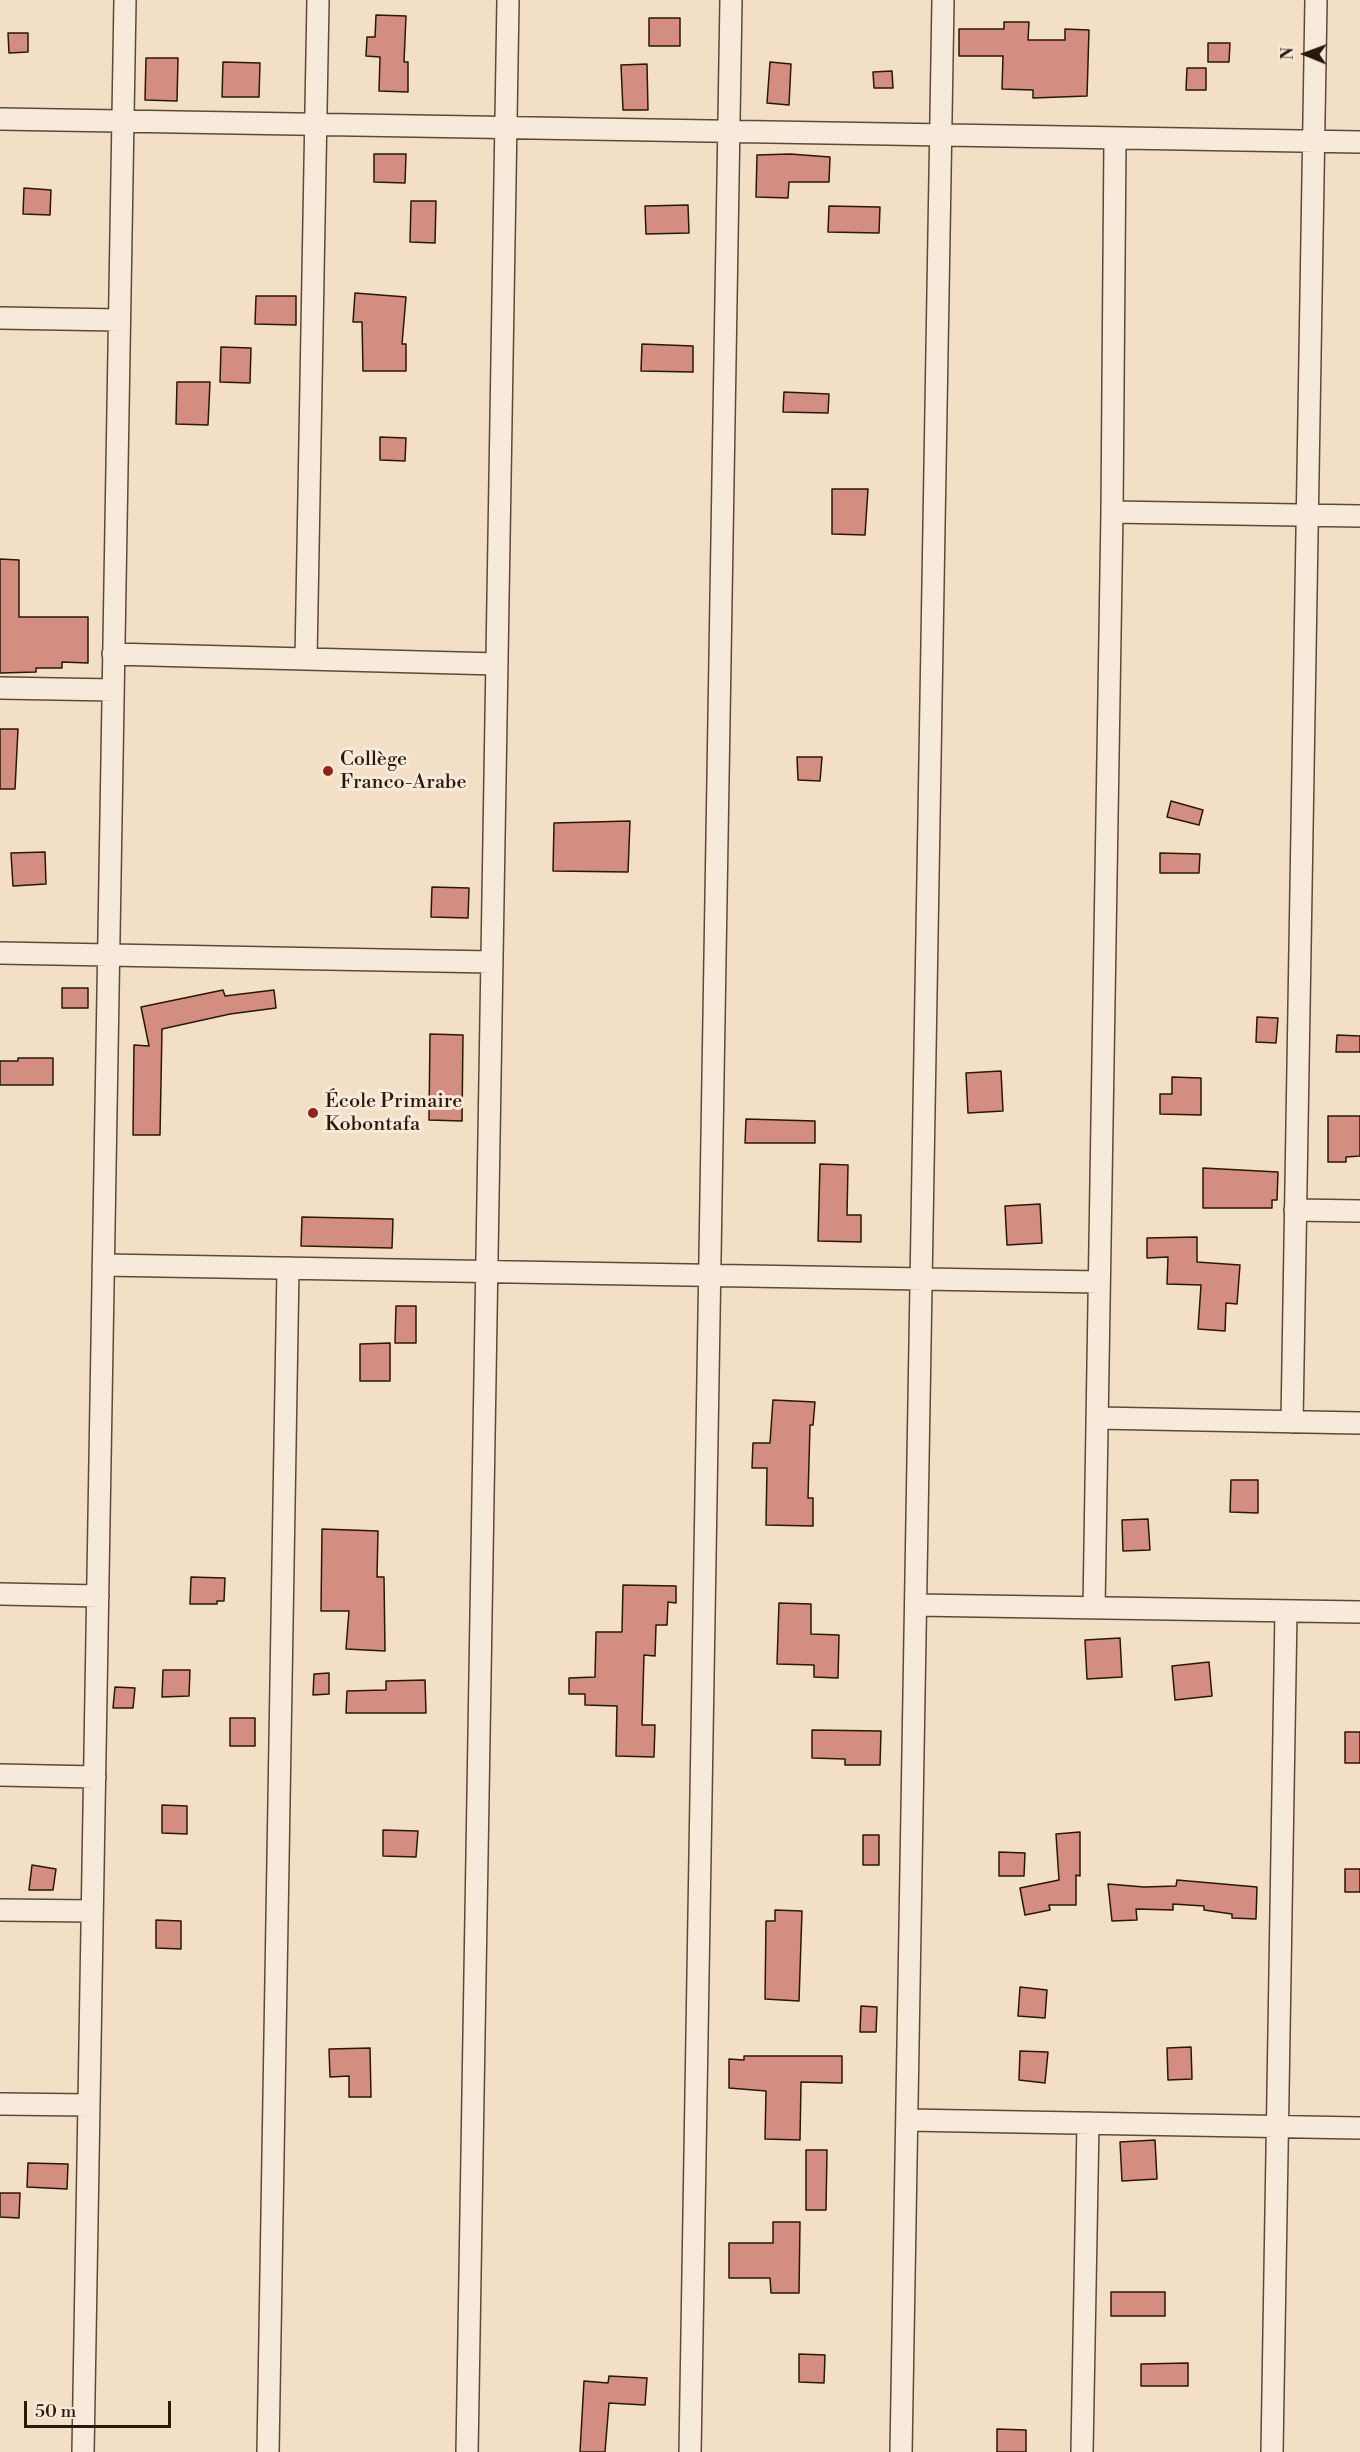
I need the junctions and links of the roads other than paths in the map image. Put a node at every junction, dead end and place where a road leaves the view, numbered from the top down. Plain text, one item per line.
1 (124, 0) edge
2 (318, 0) edge
3 (508, 0) edge
4 (731, 0) edge
5 (943, 0) edge
6 (1316, 0) edge
7 (0, 119) edge
8 (122, 121) junction
9 (316, 124) junction
10 (506, 128) junction
11 (729, 131) junction
12 (940, 135) junction
13 (1115, 138) junction
14 (1313, 141) junction
15 (1360, 142) edge
16 (0, 318) edge
17 (119, 320) junction
18 (1112, 512) junction
19 (1307, 515) junction
20 (1360, 516) edge
21 (113, 654) junction
22 (306, 659) junction
23 (497, 664) junction
24 (0, 688) edge
25 (113, 690) junction
26 (0, 953) edge
27 (108, 955) junction
28 (492, 962) junction
29 (1295, 1210) junction
30 (1360, 1211) edge
31 (103, 1265) junction
32 (288, 1268) junction
33 (487, 1272) junction
34 (710, 1275) junction
35 (921, 1279) junction
36 (1099, 1282) junction
37 (1097, 1418) junction
38 (1292, 1422) junction
39 (1360, 1423) edge
40 (0, 1594) edge
41 (98, 1596) junction
42 (916, 1605) junction
43 (1094, 1608) junction
44 (1286, 1611) junction
45 (1360, 1612) edge
46 (0, 1775) edge
47 (95, 1777) junction
48 (0, 1910) edge
49 (92, 1911) junction
50 (0, 2104) edge
51 (89, 2105) junction
52 (907, 2120) junction
53 (1088, 2123) junction
54 (1278, 2126) junction
55 (1360, 2128) edge
56 (83, 2452) edge
57 (268, 2452) edge
58 (467, 2452) edge
59 (690, 2452) edge
60 (901, 2452) edge
61 (1082, 2452) edge
62 (1272, 2452) edge

1 - 8 street
2 - 9 street
3 - 10 street
4 - 11 street
5 - 12 street
6 - 14 street
7 - 8 street
8 - 9 street
8 - 17 street
9 - 10 street
9 - 22 street
10 - 11 street
10 - 23 street
11 - 12 street
11 - 34 street
12 - 13 street
12 - 35 street
13 - 14 street
13 - 18 street
14 - 15 street
14 - 19 street
16 - 17 street
17 - 21 street
18 - 19 street
18 - 36 street
19 - 20 street
19 - 29 street
21 - 22 street
21 - 25 street
22 - 23 street
23 - 28 street
24 - 25 street
25 - 27 street
26 - 27 street
27 - 28 street
27 - 31 street
28 - 33 street
29 - 30 street
29 - 38 street
31 - 32 street
31 - 41 street
32 - 33 street
32 - 57 street
33 - 34 street
33 - 58 street
34 - 35 street
34 - 59 street
35 - 36 street
35 - 42 street
36 - 37 street
37 - 38 street
37 - 43 street
38 - 39 street
40 - 41 street
41 - 47 street
42 - 43 street
42 - 52 street
43 - 44 street
44 - 45 street
44 - 54 street
46 - 47 street
47 - 49 street
48 - 49 street
49 - 51 street
50 - 51 street
51 - 56 street
52 - 53 street
52 - 60 street
53 - 54 street
53 - 61 street
54 - 55 street
54 - 62 street

